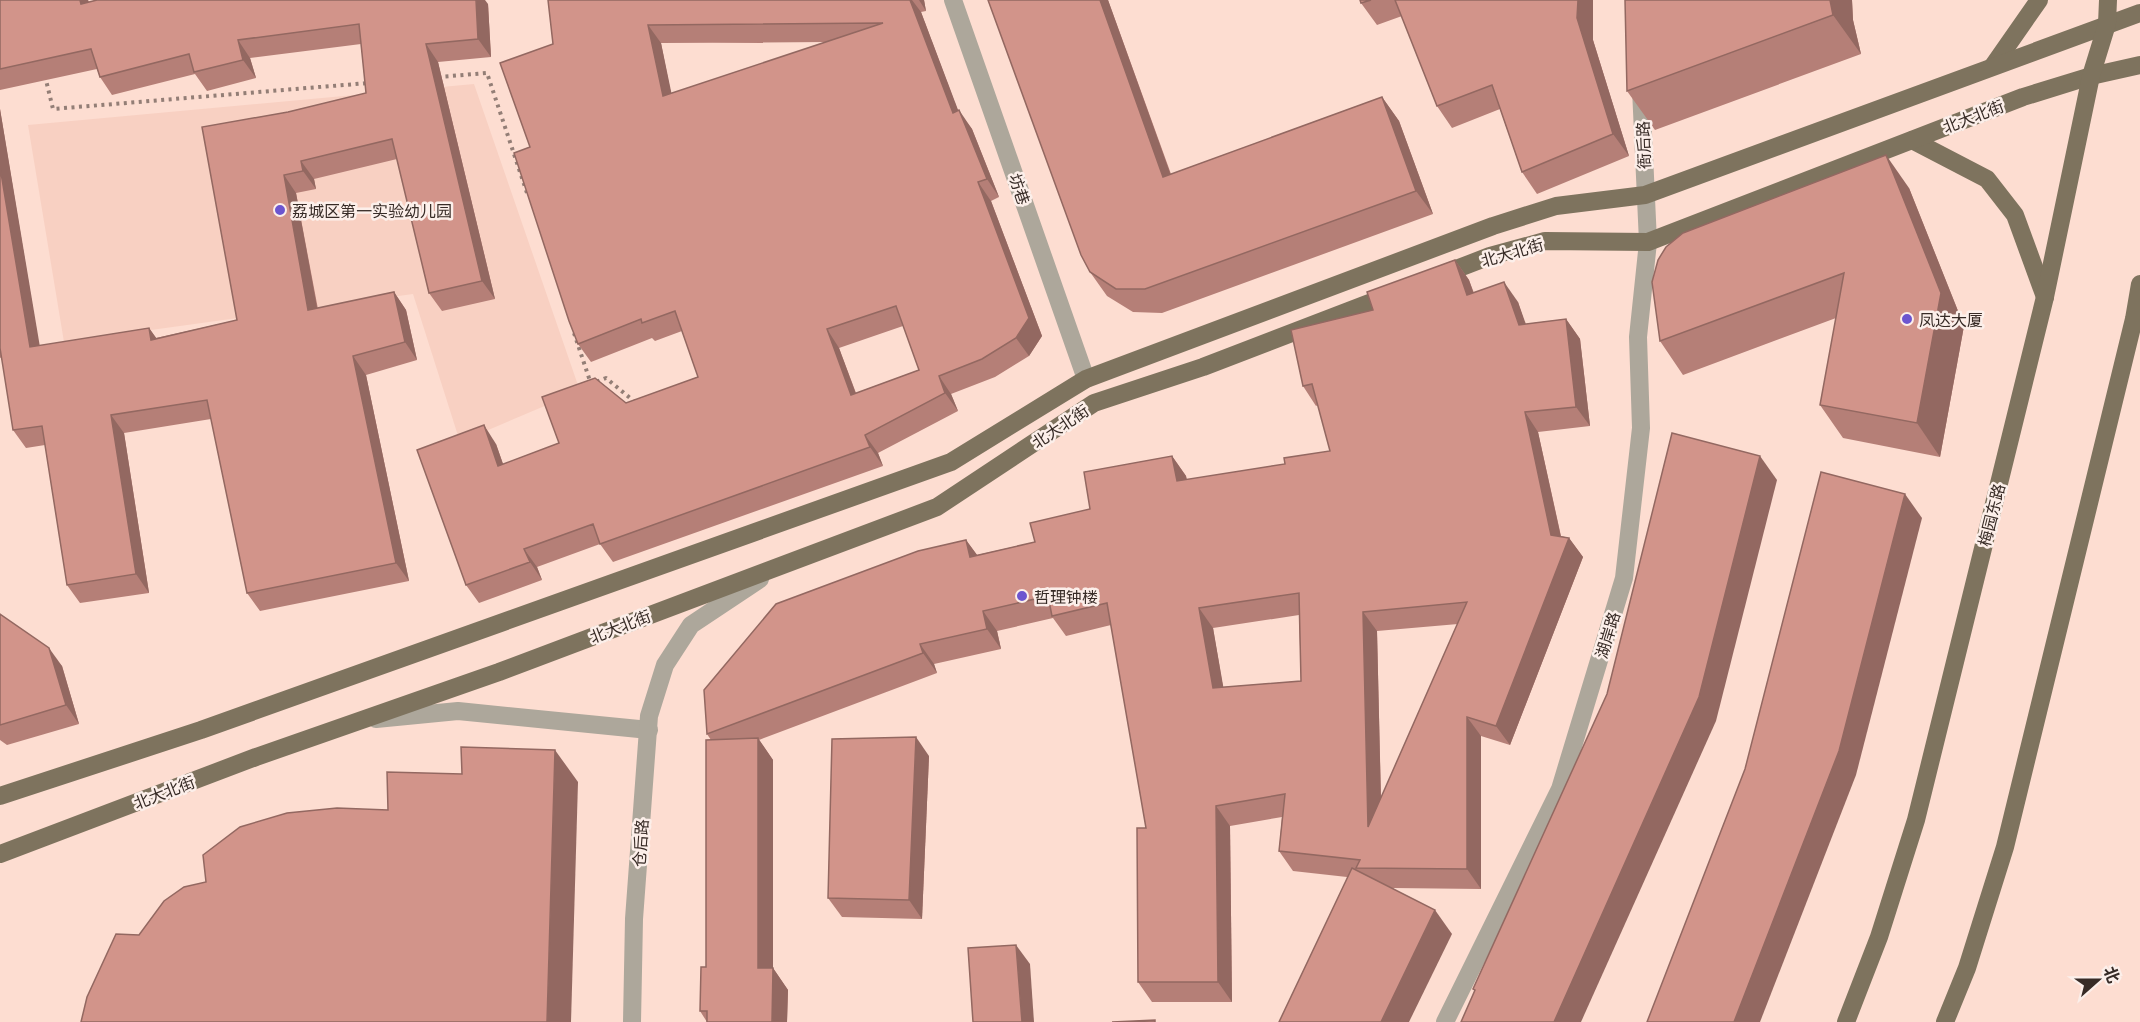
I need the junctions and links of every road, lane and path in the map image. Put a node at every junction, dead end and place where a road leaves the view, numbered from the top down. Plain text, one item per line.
1 (953, 0) edge
2 (2039, 0) edge
3 (2108, 0) edge
4 (2140, 13) edge
5 (2107, 24) junction
6 (2140, 65) edge
7 (42, 66) edge
8 (1993, 66) junction
9 (1641, 69) edge
10 (2091, 76) junction
11 (428, 78) edge
12 (370, 83) edge
13 (1912, 140) junction
14 (528, 195) edge
15 (1645, 195) junction
16 (1647, 219) joint
17 (1648, 242) junction
18 (2140, 284) edge
19 (2045, 297) junction
20 (572, 328) edge
21 (1086, 379) junction
22 (641, 407) edge
23 (785, 563) junction
24 (362, 720) junction
25 (649, 730) junction
26 (1, 795) edge
27 (0, 854) edge
28 (633, 1022) edge
29 (1445, 1022) edge
30 (1846, 1022) edge
31 (1945, 1022) edge

1 - 21 street, 坊巷
2 - 8 main road
3 - 5 main road, 梅园东路
4 - 5 main road, 北大北街
5 - 8 main road, 北大北街
5 - 10 main road, 梅园东路
6 - 10 main road, 北大北街
7 - 12 path
8 - 15 main road, 北大北街
9 - 15 street, 衙后路
10 - 13 main road, 北大北街
10 - 19 main road, 梅园东路
11 - 14 path
13 - 17 main road, 北大北街
13 - 19 main road
15 - 16 street, 衙后路
15 - 21 main road, 北大北街
16 - 17 street, 湖岸路
17 - 23 main road, 北大北街
17 - 29 street, 湖岸路
18 - 31 main road
19 - 30 main road, 梅园东路
20 - 22 path
21 - 26 main road, 北大北街
23 - 24 main road, 北大北街
23 - 25 street, 仓后路
24 - 25 street
24 - 27 main road, 北大北街
25 - 28 street, 仓后路

